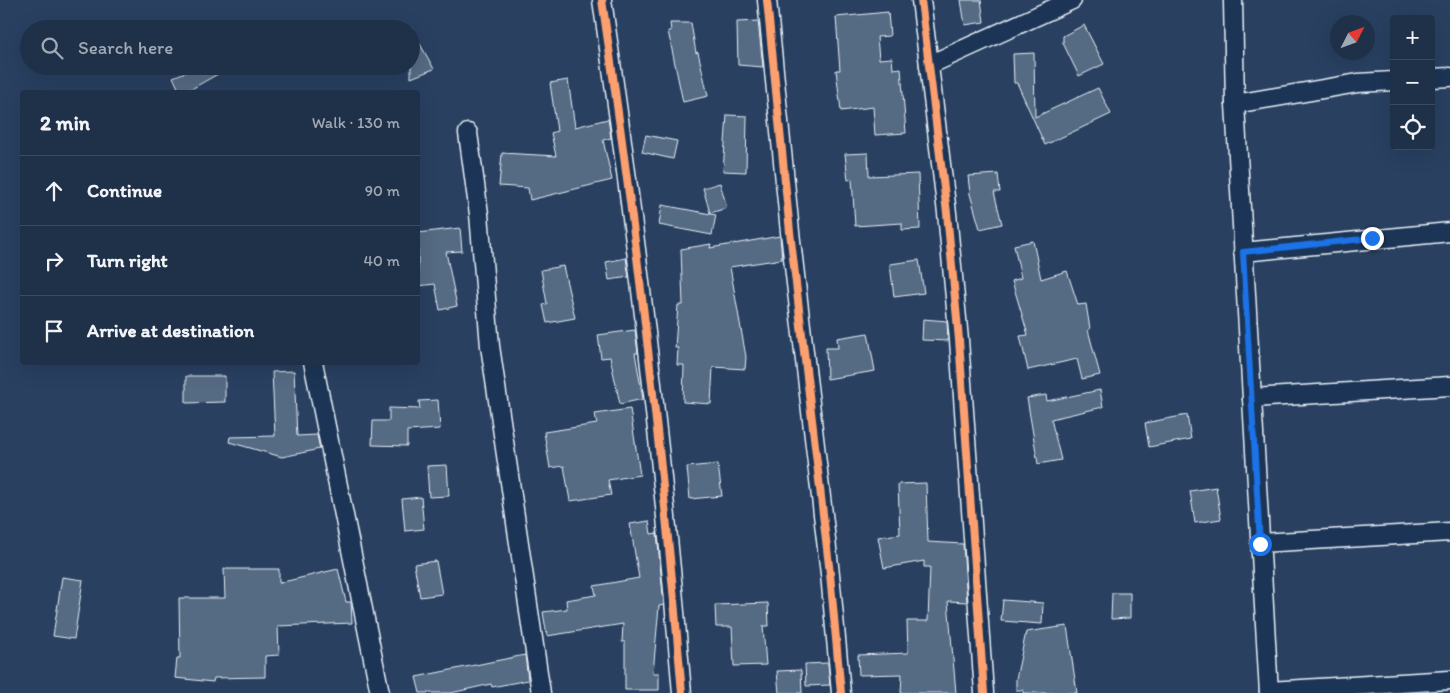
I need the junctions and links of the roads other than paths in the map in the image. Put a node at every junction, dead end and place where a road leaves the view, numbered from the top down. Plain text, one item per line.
1 (602, 0) edge
2 (767, 0) edge
3 (921, 0) edge
4 (1072, 0) edge
5 (1232, 0) edge
6 (929, 65) junction
7 (1450, 77) edge
8 (1435, 78) edge
9 (1390, 81) edge
10 (1235, 104) junction
11 (468, 133) dead end
12 (1450, 232) edge
13 (1243, 252) junction
14 (314, 365) edge
15 (1450, 386) edge
16 (1252, 398) junction
17 (1450, 532) edge
18 (1260, 544) junction
19 (1450, 680) edge
20 (1269, 692) edge
21 (380, 693) edge
22 (541, 693) edge
23 (682, 693) edge
24 (841, 693) edge
25 (984, 693) edge

1 - 23 street
2 - 24 street
3 - 6 street
4 - 6 street
5 - 10 street
6 - 25 street
7 - 8 street
9 - 10 street
10 - 13 street
11 - 22 street
12 - 13 street
13 - 16 street
14 - 21 street
15 - 16 street
16 - 18 street
17 - 18 street
18 - 20 street
19 - 20 street

